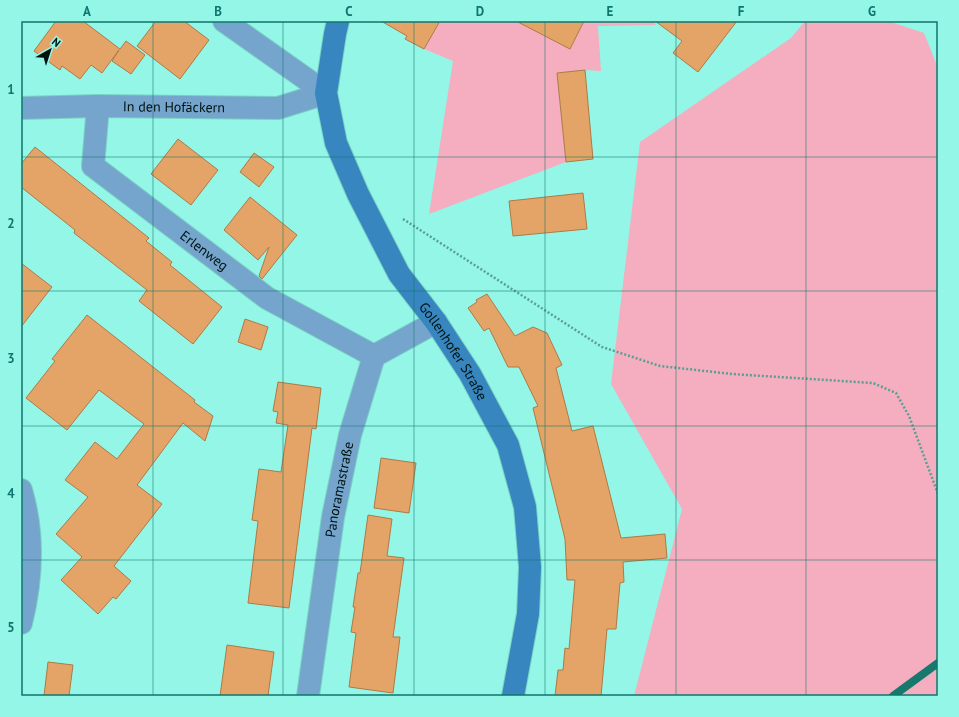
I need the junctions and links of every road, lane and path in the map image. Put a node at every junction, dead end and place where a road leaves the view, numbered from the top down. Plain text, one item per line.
1 (224, 21) edge
2 (338, 21) edge
3 (326, 93) junction
4 (98, 106) junction
5 (21, 108) edge
6 (403, 219) dead end
7 (436, 322) junction
8 (374, 356) junction
9 (21, 490) edge
10 (938, 494) edge
11 (21, 622) edge
12 (308, 696) edge
13 (513, 696) edge

1 - 3 street
2 - 3 street, Gollenhofer Straße
3 - 4 street, In den Hofäckern
3 - 7 street, Gollenhofer Straße
4 - 5 street, In den Hofäckern
4 - 8 street, Erlenweg
6 - 10 path
7 - 8 street
7 - 13 street, Gollenhofer Straße
8 - 12 street, Panoramastraße
9 - 11 street

